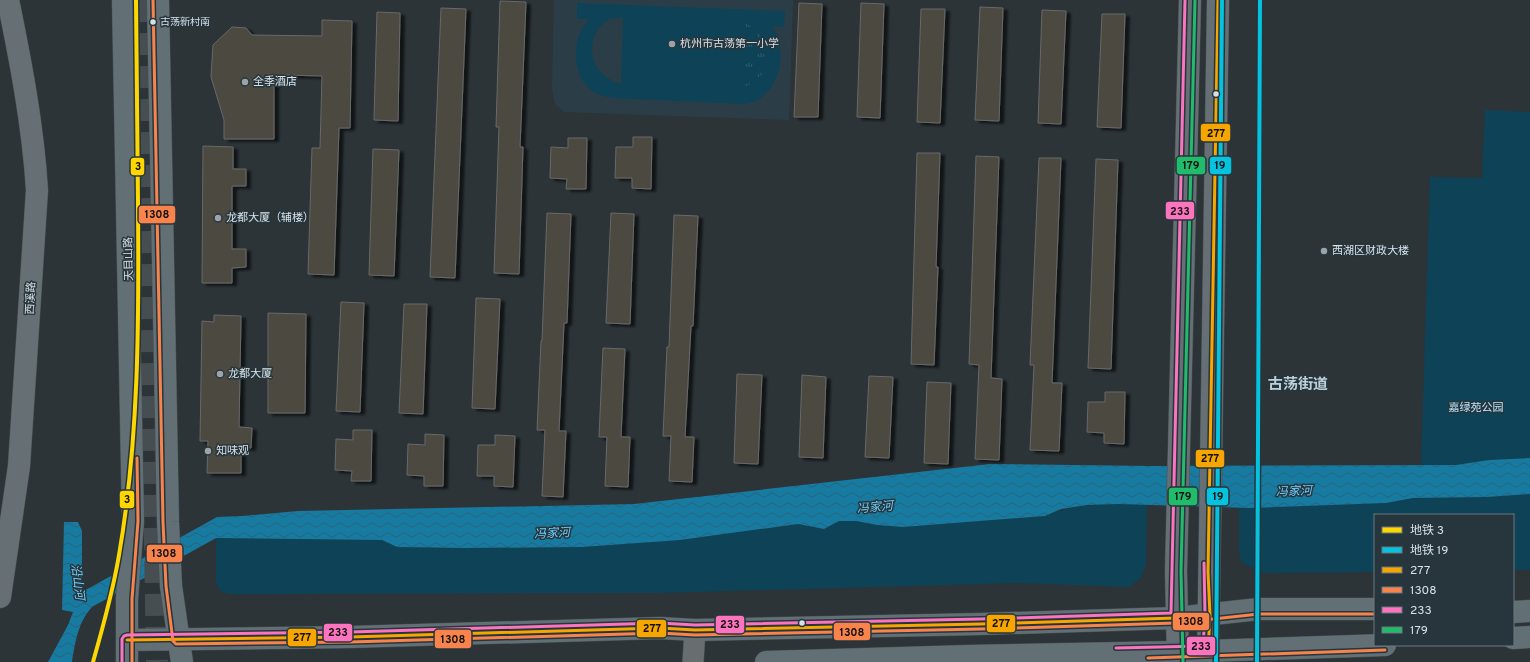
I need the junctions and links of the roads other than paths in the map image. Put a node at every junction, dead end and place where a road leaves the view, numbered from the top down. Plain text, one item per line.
1 (8, 0) edge
2 (123, 0) edge
3 (158, 0) edge
4 (1190, 0) edge
5 (1218, 0) edge
6 (0, 597) edge
7 (1374, 609) edge
8 (1530, 611) edge
9 (1514, 612) edge
10 (1210, 615) junction
11 (1176, 618) junction
12 (695, 630) junction
13 (1530, 637) edge
14 (1514, 638) edge
15 (127, 640) junction
16 (178, 640) junction
17 (1374, 646) edge
18 (1208, 656) edge
19 (1177, 657) edge
20 (127, 662) edge
21 (182, 662) edge
22 (693, 662) edge
23 (766, 662) edge

1 - 6 main road, 西溪路
2 - 15 main road, 天目山路, bridge
3 - 16 main road
4 - 11 main road
5 - 10 main road
7 - 10 main road
8 - 9 main road
10 - 11 main road
10 - 18 main road
11 - 12 main road
11 - 19 main road
12 - 16 main road
12 - 22 street
13 - 14 main road
15 - 16 main road
15 - 20 main road, 天目山路
16 - 21 main road
17 - 18 main road
18 - 19 main road
19 - 23 main road

